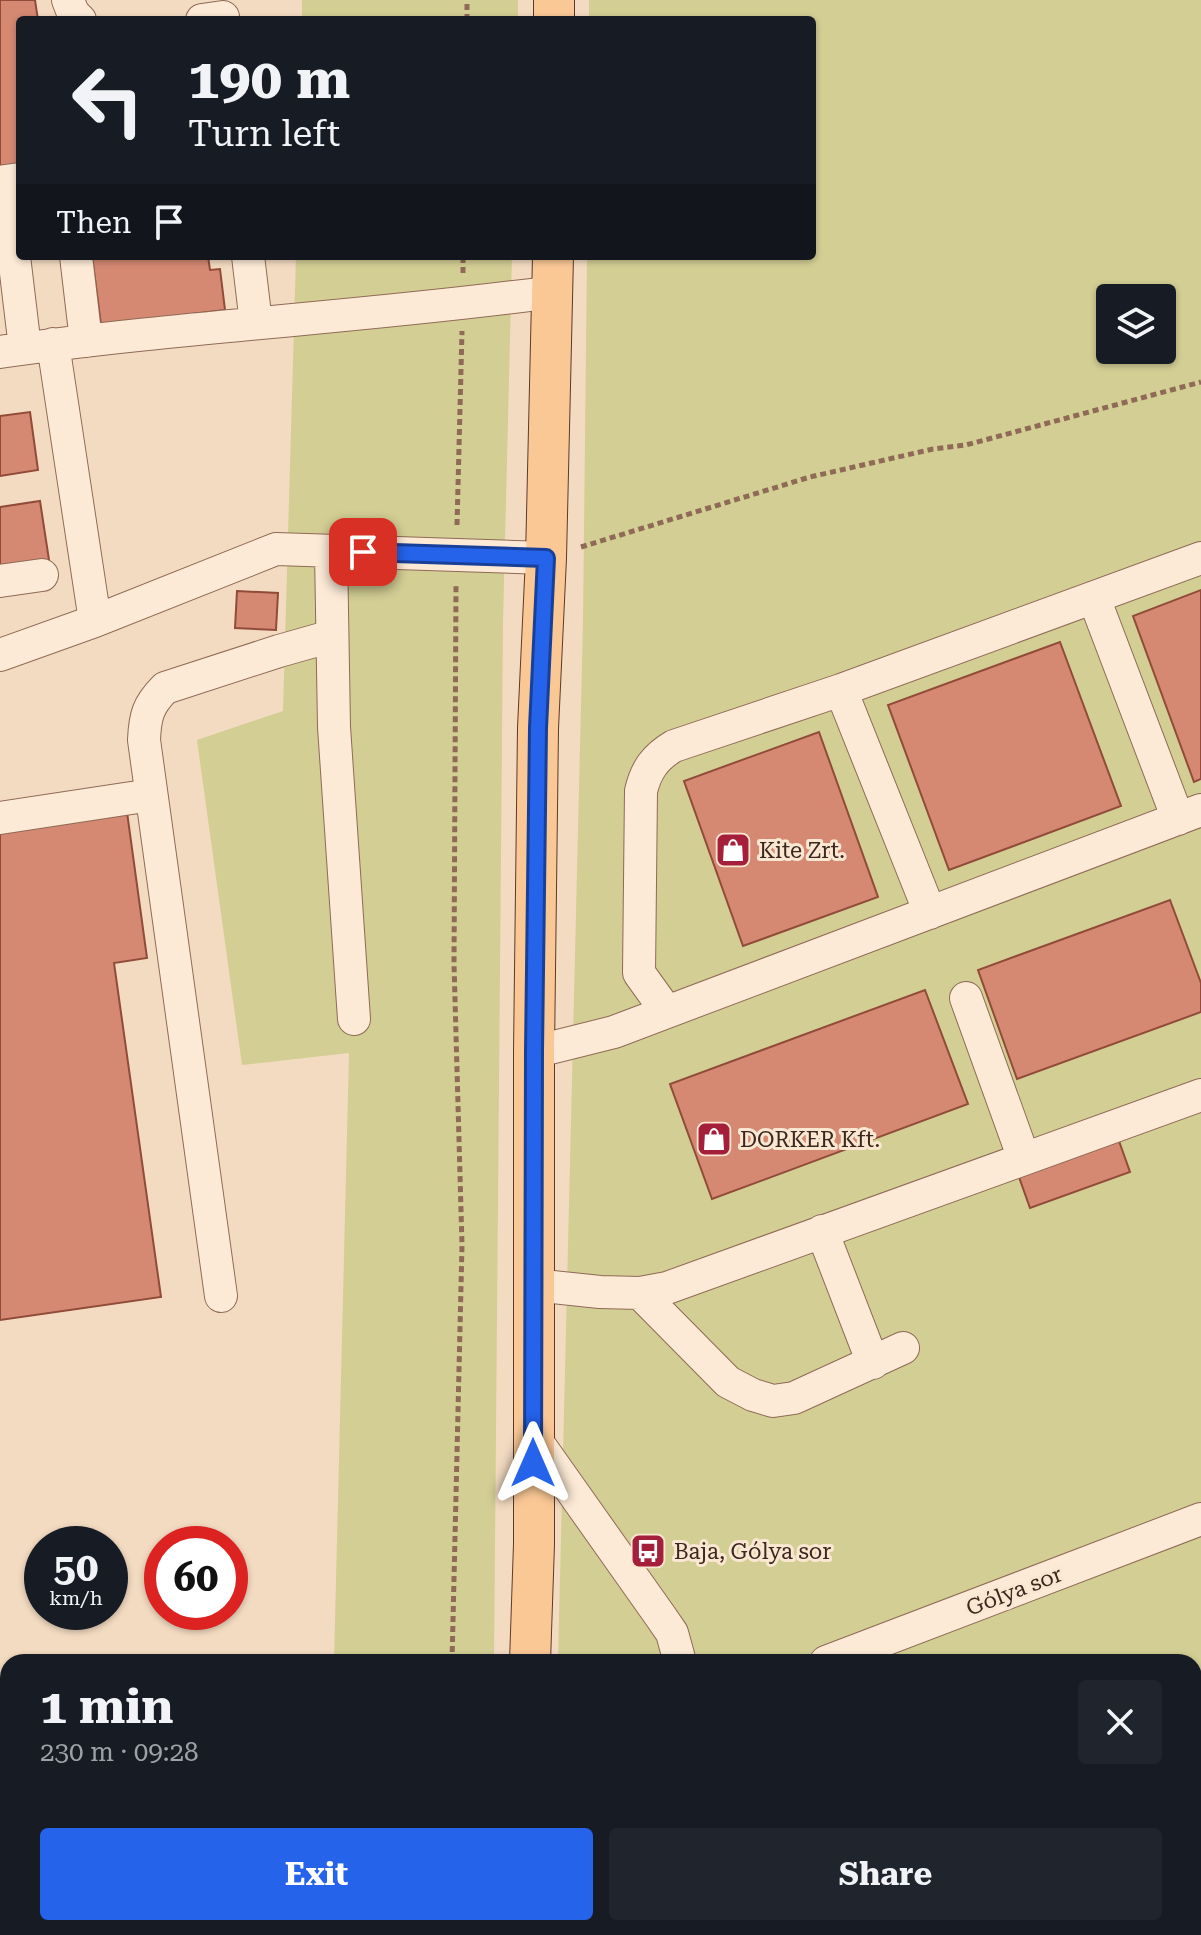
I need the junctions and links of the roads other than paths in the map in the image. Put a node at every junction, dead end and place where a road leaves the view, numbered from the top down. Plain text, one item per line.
1 (16, 180) edge
2 (76, 260) edge
3 (248, 260) edge
4 (553, 274) edge
5 (256, 323) junction
6 (86, 341) junction
7 (26, 348) edge
8 (331, 551) junction
9 (546, 558) junction
10 (1201, 558) edge
11 (42, 575) dead end
12 (0, 581) edge
13 (1094, 598) junction
14 (95, 621) junction
15 (332, 636) junction
16 (0, 655) edge
17 (841, 690) junction
18 (151, 795) junction
19 (1189, 814) edge
20 (0, 818) edge
21 (930, 913) junction
22 (966, 998) dead end
23 (667, 1012) junction
24 (354, 1019) dead end
25 (534, 1052) junction
26 (1201, 1095) edge
27 (1024, 1159) junction
28 (822, 1231) junction
29 (534, 1285) junction
30 (640, 1293) junction
31 (221, 1296) dead end
32 (903, 1348) dead end
33 (873, 1363) junction
34 (533, 1436) junction
35 (1201, 1519) edge
36 (530, 1654) edge
37 (678, 1654) edge
38 (847, 1654) edge

1 - 7 street
2 - 6 street
3 - 5 street
4 - 5 street
4 - 9 main road
5 - 6 street
6 - 7 street
7 - 14 street
8 - 9 street
8 - 14 street
8 - 15 street
9 - 25 main road
10 - 13 street
11 - 12 street
13 - 17 street
13 - 19 street
14 - 16 street
15 - 18 street
15 - 24 street
17 - 21 street
17 - 23 street
18 - 20 street
18 - 31 street
19 - 21 street
21 - 23 street
22 - 27 street
23 - 25 street
25 - 29 main road
26 - 27 street
27 - 28 street
28 - 30 street
28 - 33 street
29 - 30 street
29 - 34 main road
30 - 33 street
32 - 33 street
34 - 36 main road
34 - 37 street
35 - 38 street, Gólya sor

